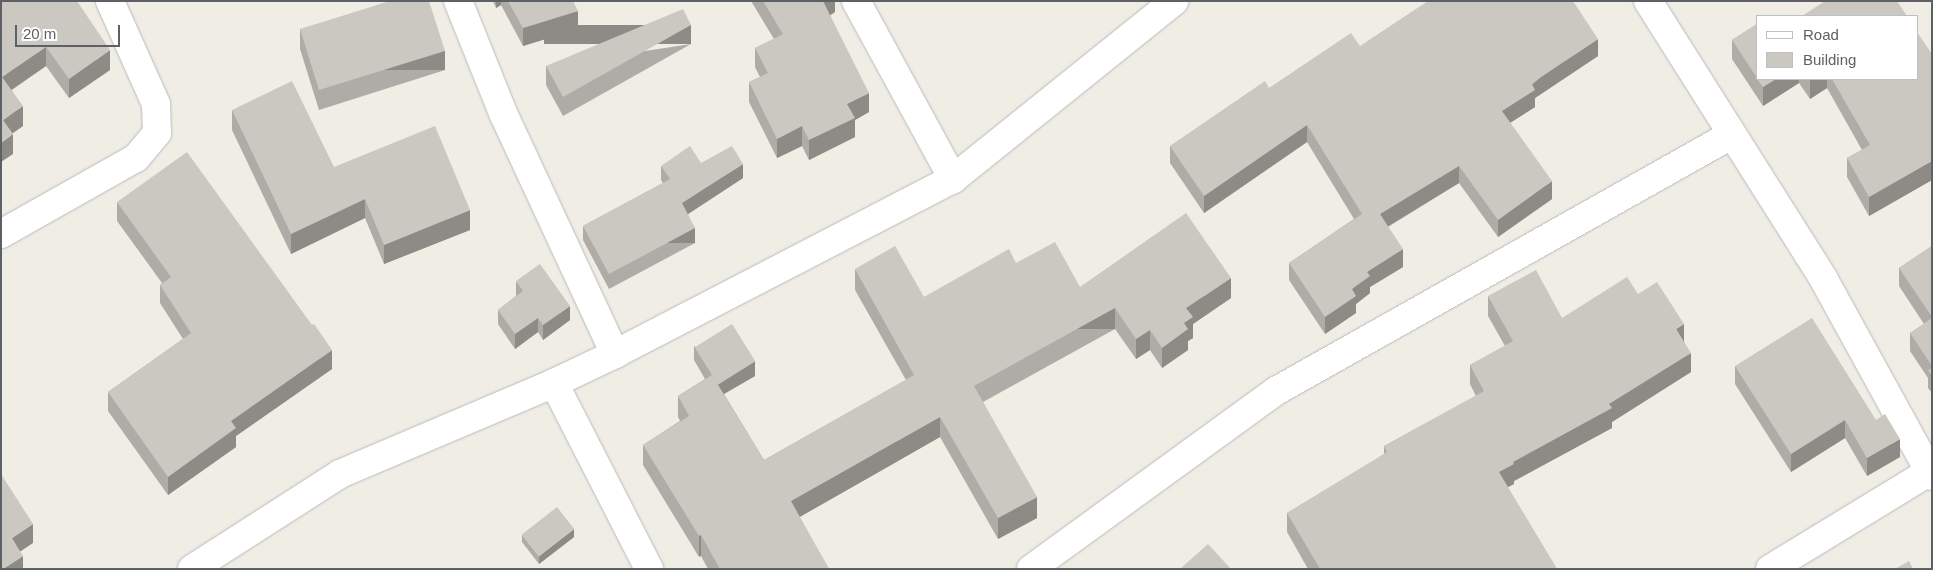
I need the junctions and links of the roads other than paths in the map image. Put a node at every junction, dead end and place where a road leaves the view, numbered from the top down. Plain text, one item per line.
1 (110, 1) edge
2 (458, 1) edge
3 (856, 1) edge
4 (1174, 1) edge
5 (1648, 1) edge
6 (1731, 135) junction
7 (953, 179) junction
8 (1, 234) edge
9 (615, 354) junction
10 (554, 383) junction
11 (1930, 474) edge
12 (192, 569) edge
13 (649, 569) edge
14 (1031, 569) edge
15 (1770, 569) edge

1 - 8 street
2 - 9 street
3 - 7 street
4 - 7 street
5 - 6 street
6 - 11 street
6 - 14 street
7 - 9 street
9 - 10 street
10 - 12 street
10 - 13 street
11 - 15 street

